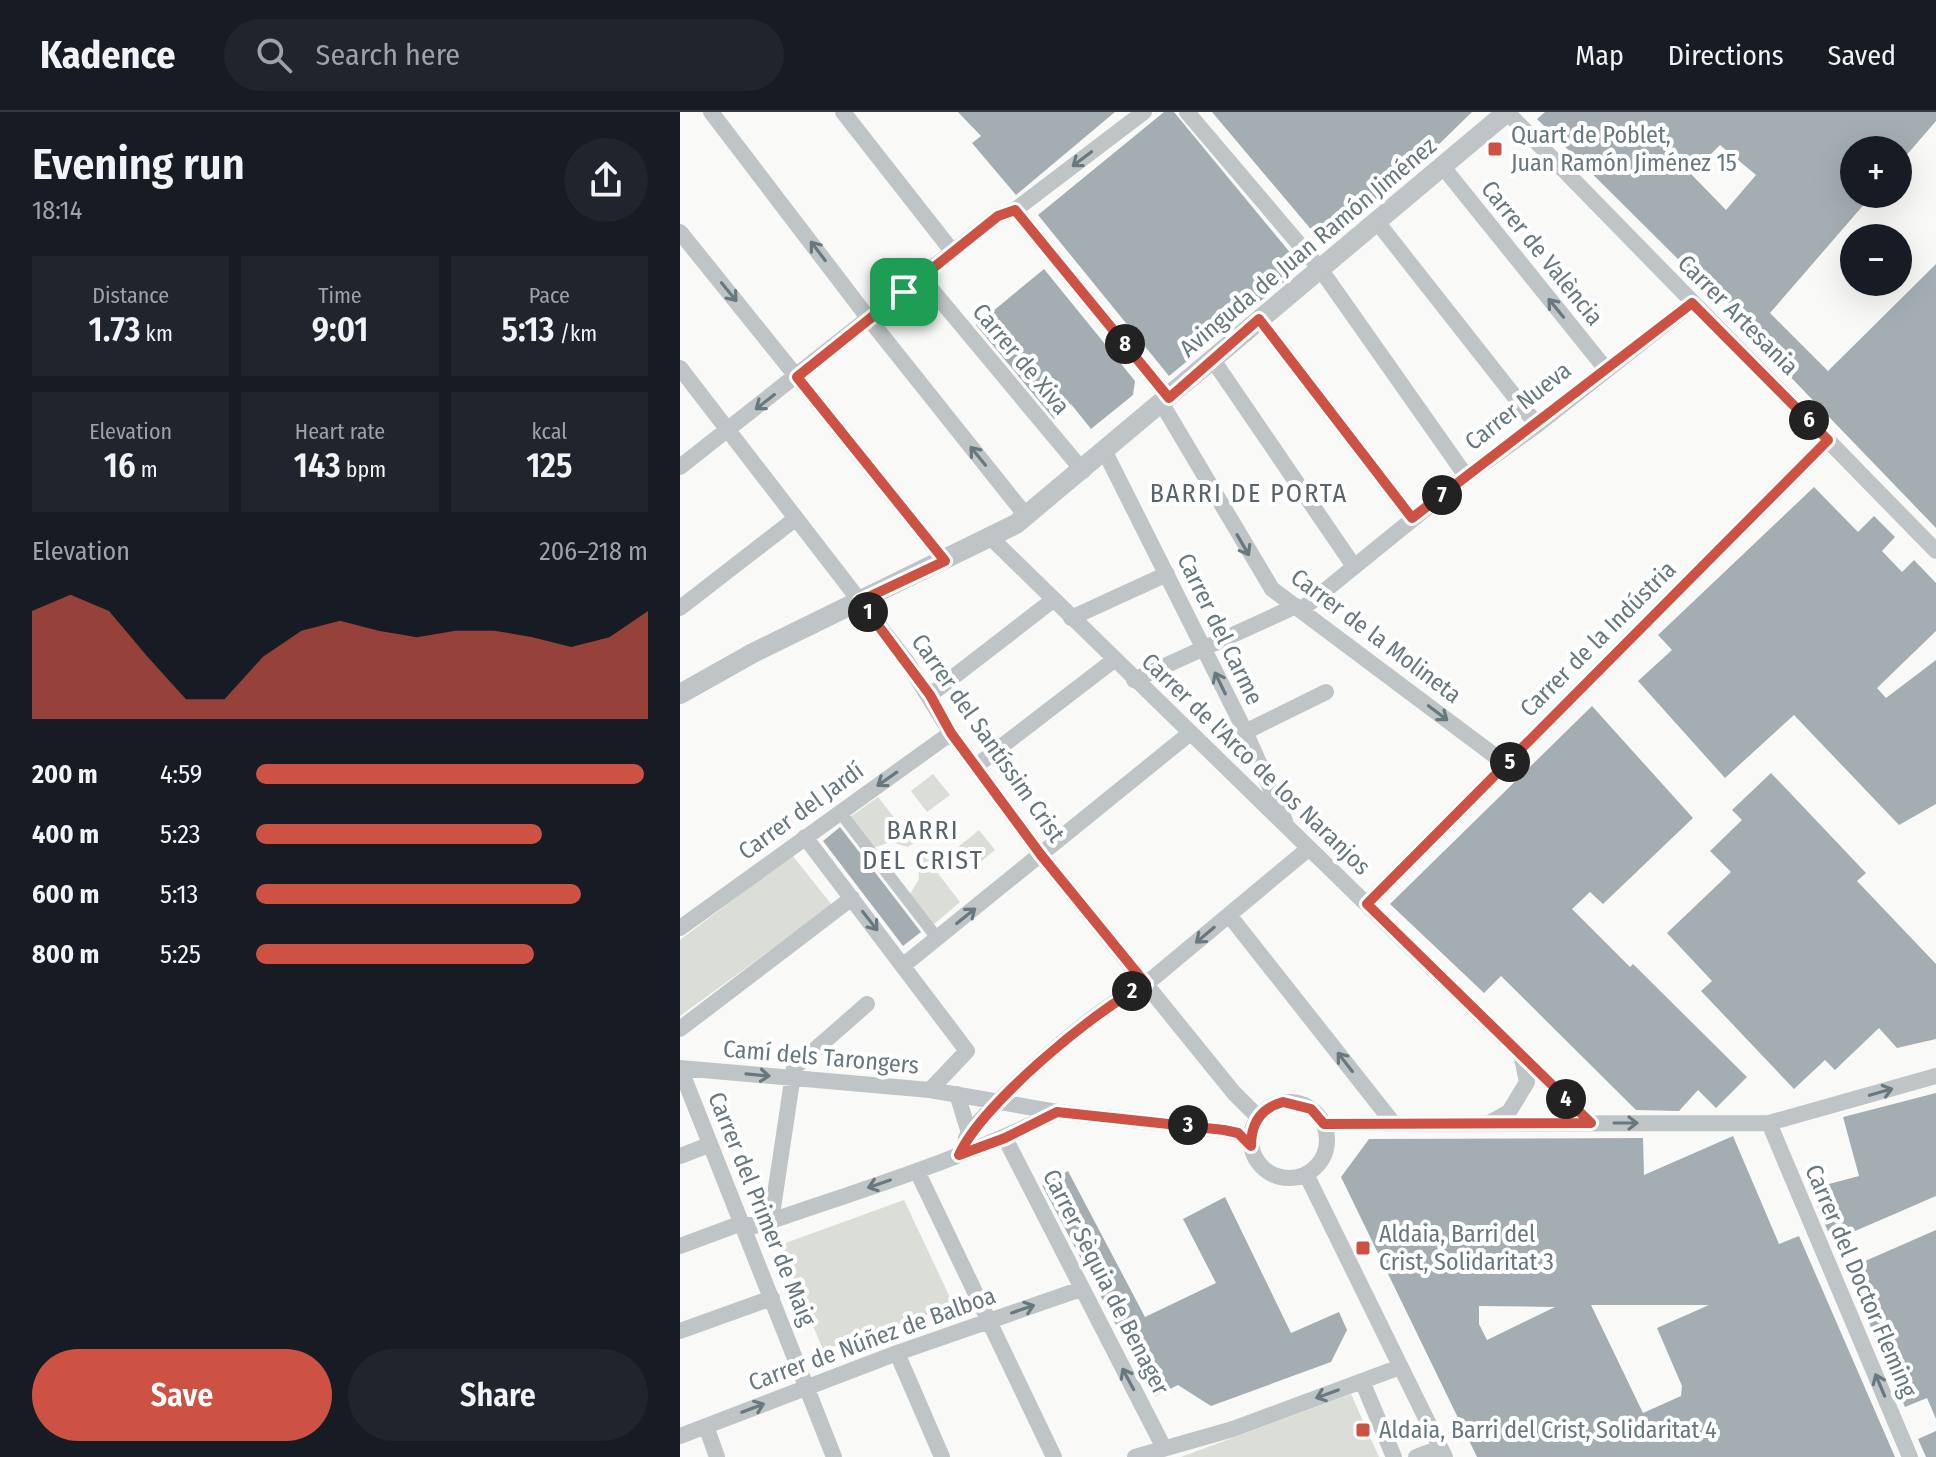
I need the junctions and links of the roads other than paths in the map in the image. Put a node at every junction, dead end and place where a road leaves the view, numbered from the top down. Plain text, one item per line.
1 (711, 112) edge
2 (843, 112) edge
3 (1144, 112) edge
4 (1187, 112) edge
5 (1507, 112) edge
6 (1443, 167) junction
7 (1015, 210) junction
8 (1378, 223) junction
9 (680, 232) edge
10 (952, 251) junction
11 (1321, 270) junction
12 (922, 278) junction
13 (1692, 303) junction
14 (869, 319) junction
15 (1259, 319) junction
16 (1213, 360) junction
17 (680, 368) edge
18 (1605, 368) junction
19 (797, 377) junction
20 (1166, 401) junction
21 (1537, 425) junction
22 (727, 432) junction
23 (1828, 440) junction
24 (1105, 452) junction
25 (680, 467) edge
26 (1083, 471) junction
27 (1466, 476) junction
28 (1027, 517) junction
29 (1412, 518) junction
30 (795, 519) junction
31 (992, 539) junction
32 (1936, 551) edge
33 (945, 561) junction
34 (1353, 565) junction
35 (1167, 574) junction
36 (1053, 600) junction
37 (860, 601) junction
38 (680, 608) edge
39 (1299, 608) junction
40 (1071, 618) junction
41 (1203, 648) junction
42 (1114, 660) junction
43 (1134, 680) junction
44 (1326, 692) dead end
45 (680, 694) edge
46 (930, 695) junction
47 (1245, 732) junction
48 (951, 733) junction
49 (1189, 734) junction
50 (1257, 760) junction
51 (1507, 765) junction
52 (976, 766) junction
53 (1230, 773) junction
54 (840, 812) junction
55 (1289, 829) junction
56 (805, 837) junction
57 (1308, 849) junction
58 (1041, 855) junction
59 (852, 898) junction
60 (1367, 904) junction
61 (1229, 915) junction
62 (680, 928) edge
63 (937, 938) junction
64 (905, 964) junction
65 (1146, 984) junction
66 (867, 1004) dead end
67 (680, 1029) edge
68 (1521, 1054) junction
69 (680, 1068) edge
70 (1936, 1076) edge
71 (790, 1078) junction
72 (930, 1090) junction
73 (957, 1094) junction
74 (997, 1101) junction
75 (1057, 1112) junction
76 (1591, 1123) junction
77 (1769, 1123) junction
78 (1324, 1124) junction
79 (1394, 1124) junction
80 (1486, 1124) junction
81 (1254, 1131) junction
82 (969, 1133) junction
83 (1005, 1138) junction
84 (709, 1145) junction
85 (959, 1155) junction
86 (680, 1156) edge
87 (917, 1171) junction
88 (1306, 1174) junction
89 (771, 1221) junction
90 (742, 1223) junction
91 (680, 1246) edge
92 (1081, 1289) junction
93 (772, 1298) junction
94 (989, 1321) junction
95 (680, 1331) edge
96 (897, 1353) junction
97 (1400, 1367) junction
98 (1362, 1381) junction
99 (807, 1387) junction
100 (706, 1426) junction
101 (680, 1436) edge
102 (1164, 1448) junction
103 (1442, 1452) edge
104 (717, 1457) edge
105 (834, 1457) edge
106 (942, 1457) edge
107 (1054, 1457) edge
108 (1135, 1457) edge
109 (1394, 1457) edge
110 (1416, 1457) edge
111 (1910, 1457) edge

14 -> 1 street
2 - 10 street
3 -> 7 street
4 - 11 street
5 - 6 street, Avinguda de Juan Ramón Jiménez
5 - 13 street, Carrer Artesania
6 - 8 street, Avinguda de Juan Ramón Jiménez
18 -> 6 street, Carrer de València
7 - 10 street
7 - 20 street, Carrer de la Molineta
8 - 11 street, Avinguda de Juan Ramón Jiménez
8 - 21 street
9 -> 19 street
10 - 12 street
11 - 15 street, Avinguda de Juan Ramón Jiménez
11 - 27 street
12 - 14 street
12 - 26 street, Carrer de Xiva
13 - 18 street, Carrer Nueva
13 - 23 street, Carrer Artesania
14 - 19 street
28 -> 14 street
15 - 16 street, Avinguda de Juan Ramón Jiménez
15 - 29 street
16 - 20 street, Avinguda de Juan Ramón Jiménez
16 - 34 street
17 - 22 street, Carrer del Santíssim Crist
18 - 21 street, Carrer Nueva
19 -> 22 street
19 - 33 street
20 - 24 street, Avinguda de Juan Ramón Jiménez
20 -> 39 street, Carrer de la Molineta
21 - 27 street, Carrer Nueva
22 - 25 street
22 - 30 street, Carrer del Santíssim Crist
23 - 32 street, Carrer Artesania
23 - 51 street, Carrer de la Indústria
24 - 26 street, Avinguda de Juan Ramón Jiménez
24 - 35 street, Carrer del Carme
26 - 28 street, Avinguda de Juan Ramón Jiménez
27 - 29 street, Carrer Nueva
28 - 31 street, Avinguda de Juan Ramón Jiménez
29 - 34 street, Carrer Nueva
30 - 37 street, Carrer del Santíssim Crist
30 - 38 street
31 - 33 street, Avinguda de Juan Ramón Jiménez
31 - 36 street, Carrer de l'Arco de los Naranjos
33 - 37 street, Avinguda de Juan Ramón Jiménez
34 - 39 street, Carrer Nueva
35 - 40 street
35 - 41 street, Carrer del Carme
36 - 40 street, Carrer de l'Arco de los Naranjos
36 - 46 street
37 - 45 street, Avinguda de Juan Ramón Jiménez
37 - 46 street, Carrer del Santíssim Crist
39 - 41 street, Carrer Nueva
39 -> 51 street, Carrer de la Molineta
40 - 42 street, Carrer de l'Arco de los Naranjos
41 - 43 street, Carrer Nueva
47 -> 41 street, Carrer del Carme
42 - 43 street, Carrer de l'Arco de los Naranjos
42 - 52 street
43 - 49 street, Carrer de l'Arco de los Naranjos
44 - 47 street
46 - 48 street, Carrer del Santíssim Crist
47 - 50 street, Carrer del Carme
48 - 52 street, Carrer del Santíssim Crist
48 -> 54 street, Carrer del Jardí
49 - 53 street, Carrer de l'Arco de los Naranjos
49 - 58 street
50 - 53 street
50 - 55 street, Carrer del Carme
51 - 60 street, Carrer de la Indústria
52 - 58 street, Carrer del Santíssim Crist
53 - 55 street, Carrer de l'Arco de los Naranjos
54 - 56 street, Carrer del Jardí
54 - 63 street
55 - 57 street, Carrer de l'Arco de los Naranjos
56 - 59 street
56 - 62 street, Carrer del Jardí
57 - 60 street, Carrer de l'Arco de los Naranjos
57 - 61 street
63 -> 58 street
58 - 65 street, Carrer del Santíssim Crist
59 -> 64 street
59 - 67 street
60 - 68 street, Carrer de l'Arco de los Naranjos
61 -> 65 street
79 -> 61 street
63 - 64 street
64 - 72 street
65 - 74 street
65 - 81 street, Carrer del Santíssim Crist
66 - 71 street
68 - 76 street, Carrer de l'Arco de los Naranjos
68 - 80 street
69 -> 71 street, Camí dels Tarongers
69 - 84 street, Carrer del Primer de Maig
77 -> 70 street
71 - 72 street, Camí dels Tarongers
71 - 89 street
72 - 73 street, Camí dels Tarongers
73 - 74 street, Camí dels Tarongers
73 - 82 street
74 - 75 street, Camí dels Tarongers
74 - 82 street
75 - 81 street, Camí dels Tarongers
75 - 83 street
76 -> 77 street
76 - 80 street
111 -> 77 street, Carrer del Doctor Fleming
78 - 79 street
78 - 81 street
78 - 88 street
79 - 80 street
81 - 88 street
82 - 85 street
83 - 85 street
83 - 92 street, Carrer Sèquia de Benager
84 - 86 street
84 - 90 street, Carrer del Primer de Maig
85 - 87 street
87 -> 89 street
87 - 94 street
88 - 97 street
89 - 90 street
90 - 91 street
90 - 93 street, Carrer del Primer de Maig
94 -> 92 street, Carrer de Núñez de Balboa
102 -> 92 street, Carrer Sèquia de Benager
93 - 95 street
93 - 99 street, Carrer del Primer de Maig
94 - 96 street, Carrer de Núñez de Balboa
94 - 107 street
96 - 99 street, Carrer de Núñez de Balboa
96 - 106 street
97 - 98 street
97 - 103 street
98 -> 102 street
98 - 109 street
100 -> 99 street, Carrer de Núñez de Balboa
99 - 105 street, Carrer del Primer de Maig
100 - 101 street, Carrer de Núñez de Balboa
100 - 104 street
102 - 108 street
103 - 110 street

